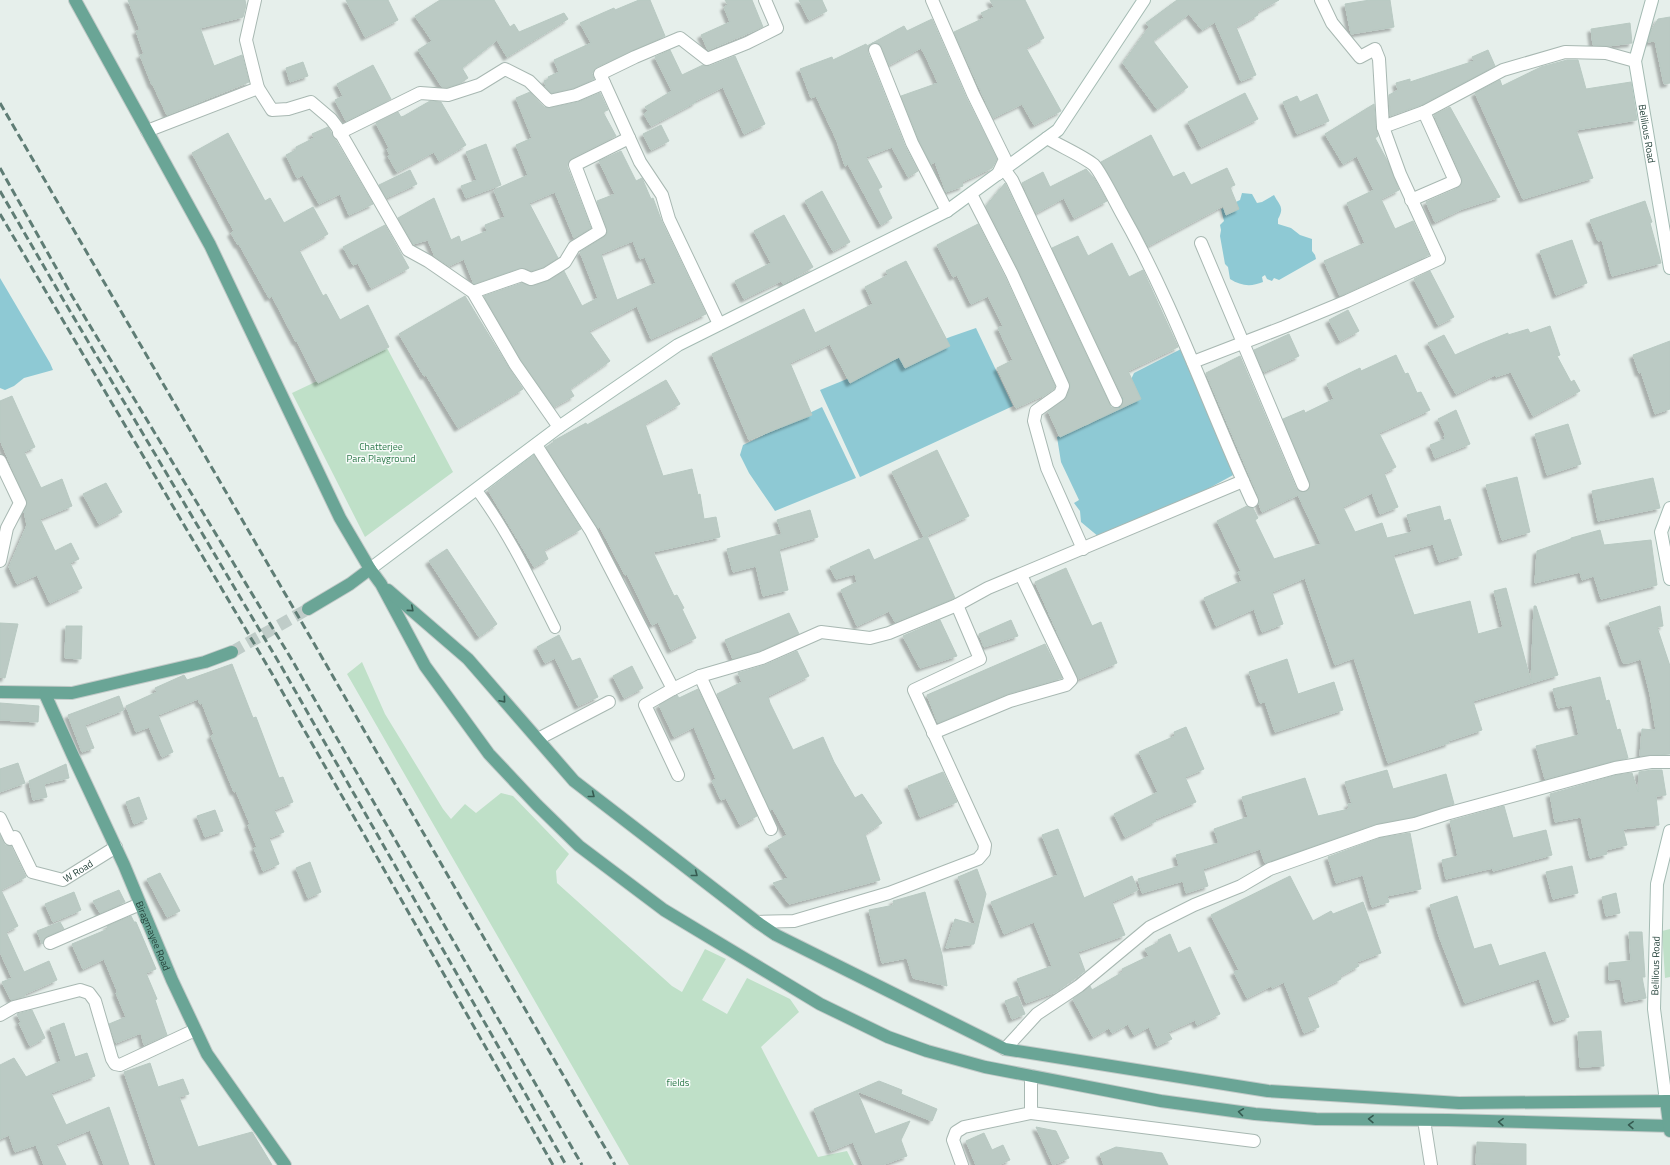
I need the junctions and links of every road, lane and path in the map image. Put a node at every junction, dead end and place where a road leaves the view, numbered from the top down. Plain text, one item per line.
1 (75, 0) edge
2 (255, 0) edge
3 (765, 0) edge
4 (932, 0) edge
5 (1144, 0) edge
6 (1321, 0) edge
7 (1652, 0) edge
8 (875, 50) dead end
9 (1635, 61) junction
10 (604, 83) junction
11 (258, 88) junction
12 (1424, 112) junction
13 (1383, 127) junction
14 (147, 131) junction
15 (340, 133) junction
16 (629, 138) junction
17 (1047, 138) junction
18 (1001, 172) junction
19 (971, 194) junction
20 (1411, 200) junction
21 (947, 211) junction
22 (1201, 243) dead end
23 (1670, 268) edge
24 (473, 292) junction
25 (720, 324) junction
26 (1242, 343) junction
27 (1193, 362) junction
28 (1116, 401) dead end
29 (558, 427) junction
30 (536, 445) junction
31 (0, 461) edge
32 (1243, 481) junction
33 (1303, 485) dead end
34 (476, 489) junction
35 (1252, 501) dead end
36 (1670, 508) edge
37 (1083, 549) junction
38 (0, 561) edge
39 (370, 569) junction
40 (1021, 574) junction
41 (1670, 579) edge
42 (381, 584) junction
43 (957, 604) junction
44 (308, 609) tunnel mouth
45 (555, 628) dead end
46 (232, 652) tunnel mouth
47 (700, 676) junction
48 (673, 689) junction
49 (0, 692) edge
50 (45, 694) junction
51 (609, 702) dead end
52 (933, 733) junction
53 (538, 739) junction
54 (1670, 762) edge
55 (678, 775) dead end
56 (0, 818) edge
57 (771, 829) dead end
58 (1670, 831) edge
59 (116, 847) junction
60 (140, 904) junction
61 (757, 922) junction
62 (50, 943) dead end
63 (0, 1015) edge
64 (195, 1030) junction
65 (1005, 1049) junction
66 (1031, 1076) junction
67 (1668, 1101) edge
68 (1031, 1113) junction
69 (1424, 1120) junction
70 (1670, 1128) edge
71 (1254, 1140) dead end
72 (285, 1165) edge
73 (962, 1165) edge
74 (1431, 1165) edge

1 - 14 main road
2 - 11 street
3 - 10 street
4 - 18 street
5 - 17 street
6 - 13 street
7 - 9 street, Belilious Road
8 - 21 street
9 - 12 street
9 - 23 street, Belilious Road
10 - 15 street
10 - 16 street
11 - 14 street
11 - 15 street
12 - 13 street
12 - 20 street
13 - 20 street
14 - 39 main road
15 - 24 street
16 - 24 street
16 - 25 street
17 - 18 street
17 - 27 street
18 - 19 street
18 - 28 street
19 - 21 street
19 - 37 street
20 - 26 street
21 - 25 street
22 - 26 street
24 - 29 street
25 - 29 street
26 - 27 street
26 - 33 street
27 - 32 street
29 - 30 street
30 - 34 street
30 - 48 street
31 - 38 street
32 - 35 street
32 - 37 street
34 - 39 street
34 - 45 lane
36 - 41 street
37 - 40 street
39 - 42 main road
39 - 44 main road
40 - 43 street
40 - 52 street
42 -> 53 main road
42 - 66 main road
43 - 47 street
43 - 52 street
46 - 50 main road
47 - 48 street
47 - 57 street
48 - 55 street
49 - 50 main road
50 - 59 main road, Biragmayee Road
51 - 53 street
52 - 61 street
53 -> 61 main road
54 - 65 street
56 - 59 street, W Road
58 - 67 street, Belilious Road
59 - 60 main road, Biragmayee Road
60 - 62 street
60 - 64 main road, Biragmayee Road
61 - 65 main road
63 - 64 street
64 - 72 main road, Biragmayee Road
65 - 67 main road
66 - 68 street
69 -> 66 main road
67 - 70 main road
68 - 71 street
68 - 73 street
70 -> 69 main road
69 - 74 street

